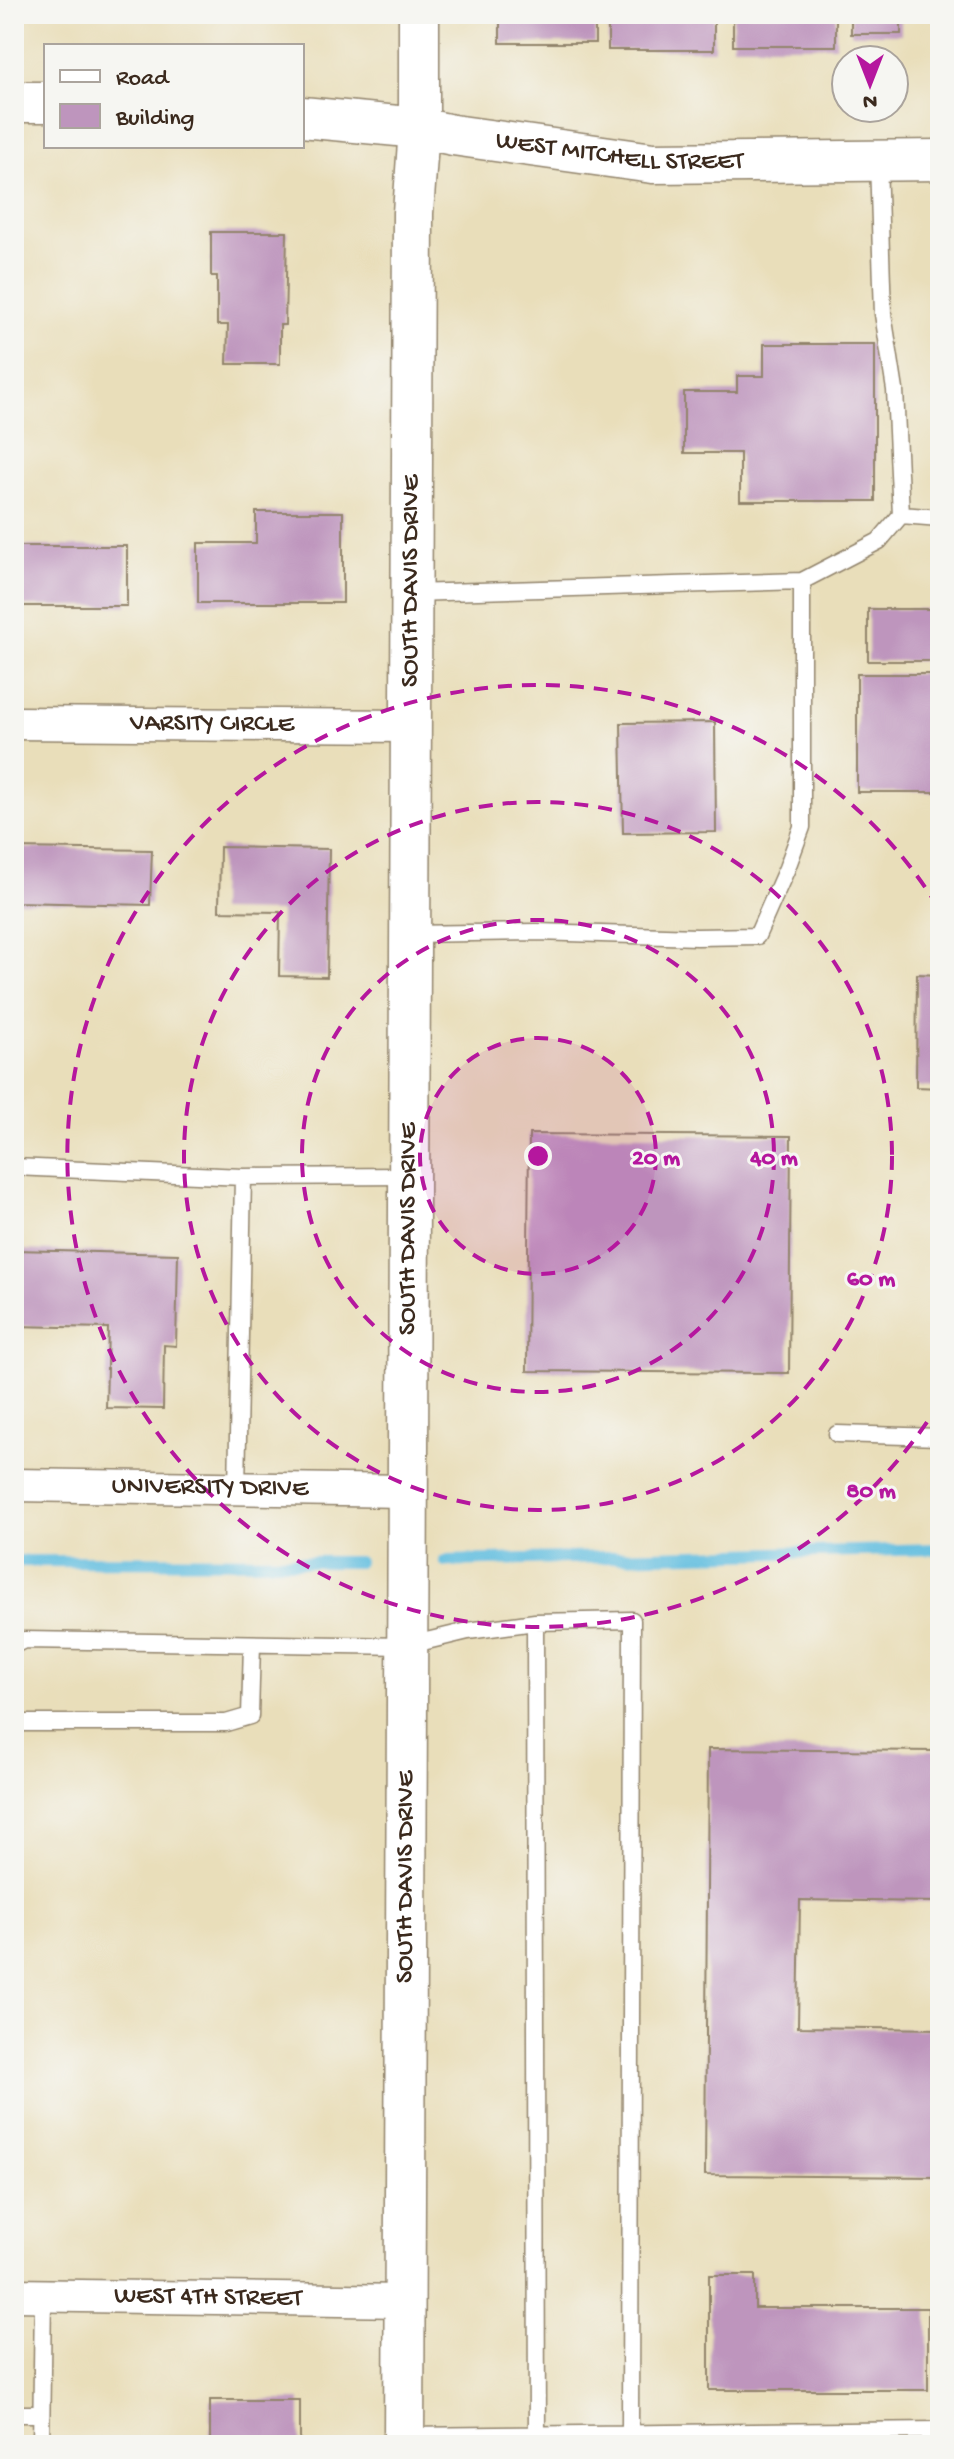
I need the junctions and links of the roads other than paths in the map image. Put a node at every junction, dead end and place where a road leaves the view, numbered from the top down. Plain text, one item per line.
1 (419, 14) edge
2 (14, 102) edge
3 (44, 102) edge
4 (304, 117) edge
5 (419, 128) junction
6 (940, 160) edge
7 (878, 161) junction
8 (901, 515) junction
9 (940, 518) edge
10 (802, 581) junction
11 (411, 593) junction
12 (14, 723) edge
13 (410, 726) junction
14 (409, 934) junction
15 (14, 1167) edge
16 (408, 1176) junction
17 (243, 1177) junction
18 (837, 1434) dead end
19 (940, 1437) edge
20 (14, 1485) edge
21 (237, 1489) junction
22 (406, 1491) junction
23 (535, 1622) junction
24 (252, 1644) junction
25 (14, 1645) edge
26 (406, 1646) junction
27 (14, 1721) edge
28 (28, 2294) edge
29 (403, 2301) junction
30 (14, 2414) edge
31 (41, 2414) junction
32 (940, 2430) edge
33 (639, 2437) edge
34 (758, 2438) edge
35 (537, 2439) edge
36 (404, 2441) edge
37 (41, 2445) edge

1 - 5 street, SOUTH DAVIS DRIVE
2 - 3 street
4 - 5 street, WEST MITCHELL STREET
5 - 7 street, WEST MITCHELL STREET
5 - 11 street, SOUTH DAVIS DRIVE
6 - 7 street, WEST MITCHELL STREET
7 - 8 lane
8 - 9 lane
8 - 10 lane
10 - 11 lane
10 - 14 lane
11 - 13 street, SOUTH DAVIS DRIVE
12 - 13 street, VARSITY CIRCLE
13 - 14 street, SOUTH DAVIS DRIVE
14 - 16 street, SOUTH DAVIS DRIVE
15 - 17 lane
16 - 17 lane
16 - 22 street, SOUTH DAVIS DRIVE
17 - 21 lane
18 - 19 lane
20 - 21 street, UNIVERSITY DRIVE
21 - 22 street, UNIVERSITY DRIVE
22 - 26 street, SOUTH DAVIS DRIVE
23 - 26 lane
23 - 33 lane
23 - 35 lane
24 - 25 lane
24 - 26 lane
24 - 27 lane
26 - 29 street, SOUTH DAVIS DRIVE
28 - 29 street, WEST 4TH STREET
28 - 31 lane
29 - 36 street, SOUTH DAVIS DRIVE
30 - 31 lane
31 - 37 lane
32 - 34 lane
33 - 34 lane
33 - 35 lane
35 - 36 lane

